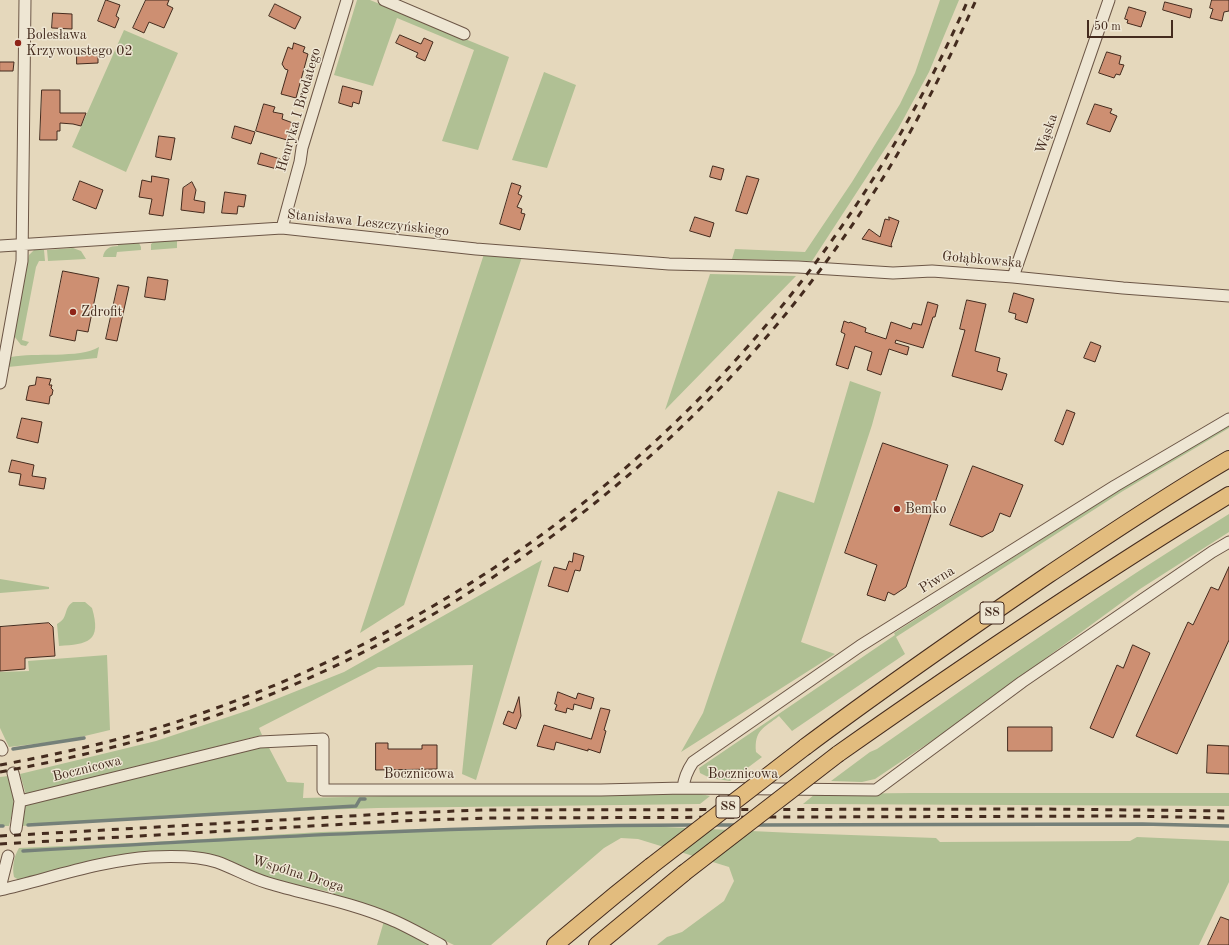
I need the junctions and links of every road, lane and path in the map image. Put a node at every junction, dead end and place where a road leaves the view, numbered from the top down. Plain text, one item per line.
1 (25, 0) edge
2 (347, 0) edge
3 (384, 0) edge
4 (1109, 0) edge
5 (464, 34) dead end
6 (282, 228) junction
7 (22, 245) junction
8 (0, 246) edge
9 (733, 266) joint
10 (1013, 277) junction
11 (1229, 296) edge
12 (0, 383) edge
13 (1229, 419) edge
14 (1229, 459) edge
15 (1229, 464) edge
16 (1210, 470) junction
17 (1228, 495) edge
18 (1229, 542) edge
19 (13, 773) dead end
20 (683, 788) junction
21 (20, 801) junction
22 (16, 829) dead end
23 (8, 856) dead end
24 (0, 889) edge
25 (441, 945) edge
26 (555, 945) edge
27 (597, 945) edge

1 - 7 street
2 - 6 street, Henryka I Brodatego
3 - 5 street
4 - 10 street, Wąska
6 - 7 street, Stanisława Leszczyńskiego
6 - 9 street, Stanisława Leszczyńskiego
7 - 8 street, Stanisława Leszczyńskiego
7 - 12 street
9 - 10 street, Gołąbkowska
10 - 11 street, Gołąbkowska
13 - 20 street, Piwna
14 - 16 highway, S8
15 - 16 street
16 - 26 highway, S8, bridge
17 - 27 highway, S8, bridge
18 - 20 street, Bocznicowa
19 - 21 street
20 - 21 street, Bocznicowa
21 - 22 street
23 - 24 street
24 - 25 street, Wspólna Droga

